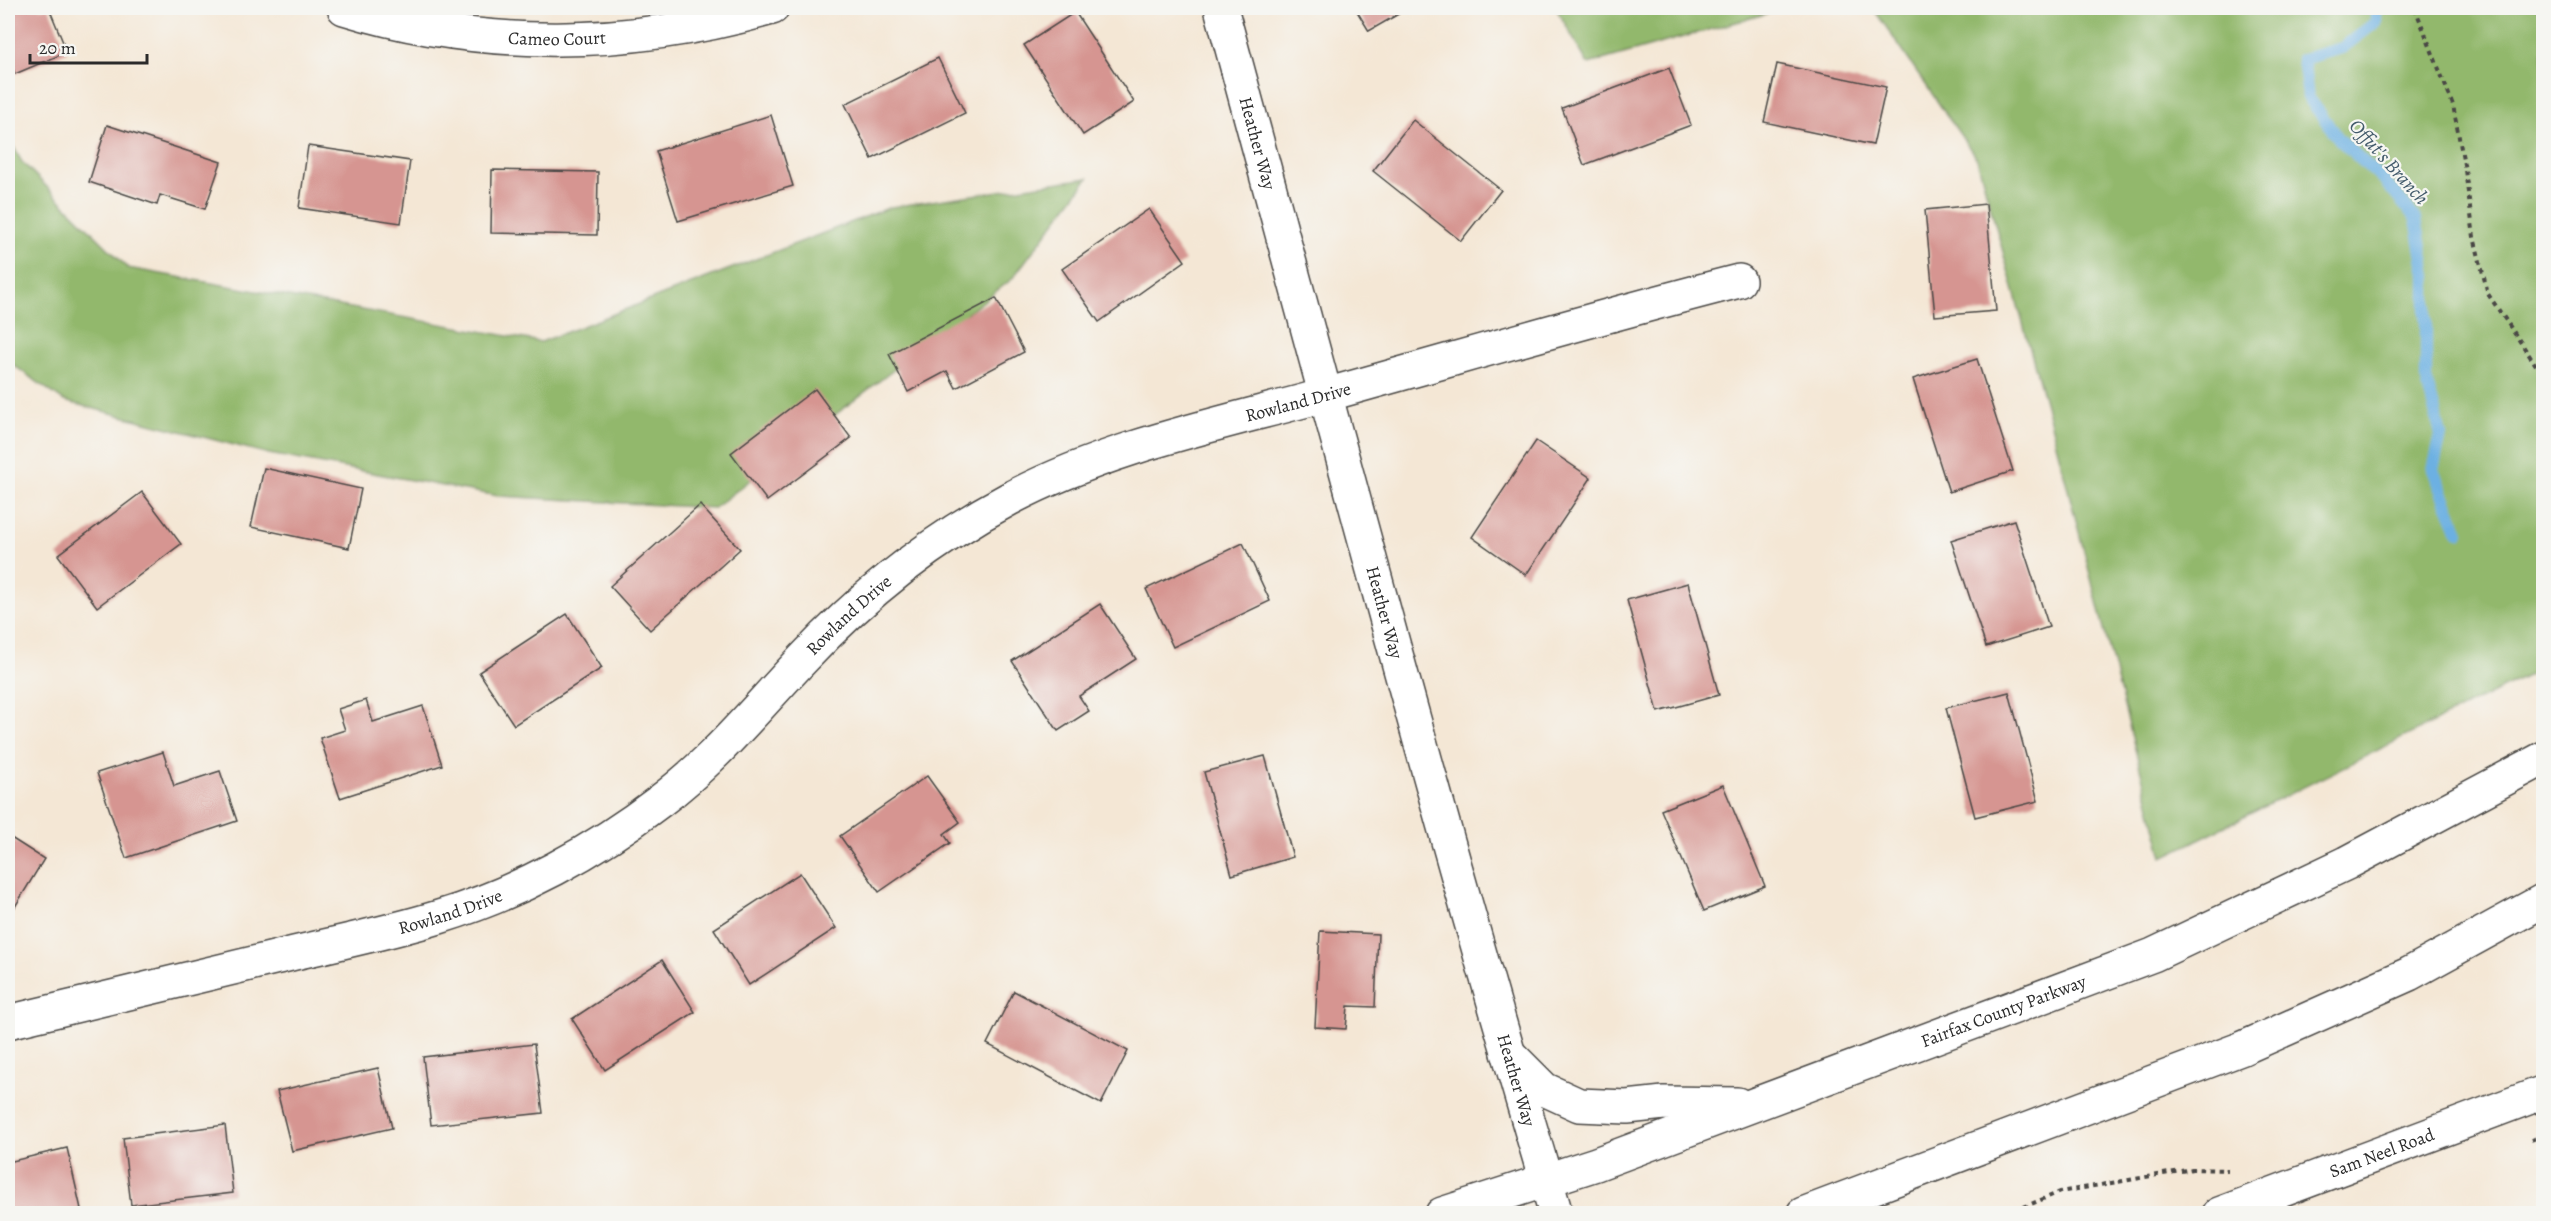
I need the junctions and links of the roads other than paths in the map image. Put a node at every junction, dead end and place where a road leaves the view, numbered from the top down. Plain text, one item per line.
1 (344, 8) edge
2 (772, 8) edge
3 (1221, 8) edge
4 (1739, 281) dead end
5 (1325, 395) junction
6 (2544, 758) edge
7 (2544, 900) edge
8 (8, 1022) edge
9 (1508, 1053) junction
10 (2544, 1092) edge
11 (1754, 1105) junction
12 (1546, 1180) junction
13 (1442, 1214) edge
14 (1556, 1214) edge
15 (1803, 1214) edge
16 (2219, 1214) edge

1 - 2 main road, Cameo Court
3 - 5 main road, Heather Way
4 - 5 main road, Rowland Drive
5 - 8 main road, Rowland Drive
5 - 9 main road, Heather Way
6 - 11 main road, Fairfax County Parkway
7 - 15 main road
9 - 11 main road
9 - 12 main road, Heather Way
10 - 16 main road, Sam Neel Road
11 - 12 main road, Fairfax County Parkway
12 - 13 main road, Fairfax County Parkway
12 - 14 main road, Heather Way

